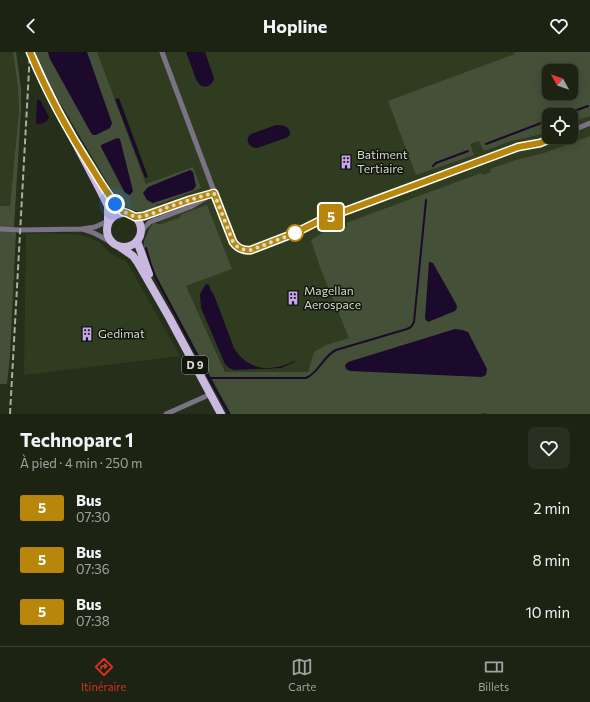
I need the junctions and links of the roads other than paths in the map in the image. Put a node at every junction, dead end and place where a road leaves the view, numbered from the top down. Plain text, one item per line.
1 (30, 52) edge
2 (162, 52) edge
3 (590, 123) edge
4 (578, 128) edge
5 (542, 142) edge
6 (78, 146) junction
7 (214, 193) junction
8 (123, 212) junction
9 (135, 217) junction
10 (108, 221) junction
11 (0, 229) edge
12 (82, 229) junction
13 (139, 237) junction
14 (110, 242) junction
15 (120, 247) junction
16 (169, 317) junction
17 (210, 394) junction
18 (166, 414) edge
19 (221, 414) edge

1 - 6 main road
2 - 7 street
3 - 4 street
5 - 7 street
6 - 8 main road
6 - 10 main road
7 - 9 street
7 - 13 street
8 - 9 main road
8 - 10 main road
9 - 13 main road
10 - 12 street
10 - 14 main road
11 - 12 street
12 - 14 street
13 - 15 main road
13 - 16 main road, D 9
14 - 15 main road
15 - 16 main road, D 9
16 - 17 main road, D 9
17 - 18 street
17 - 19 main road, D 9

